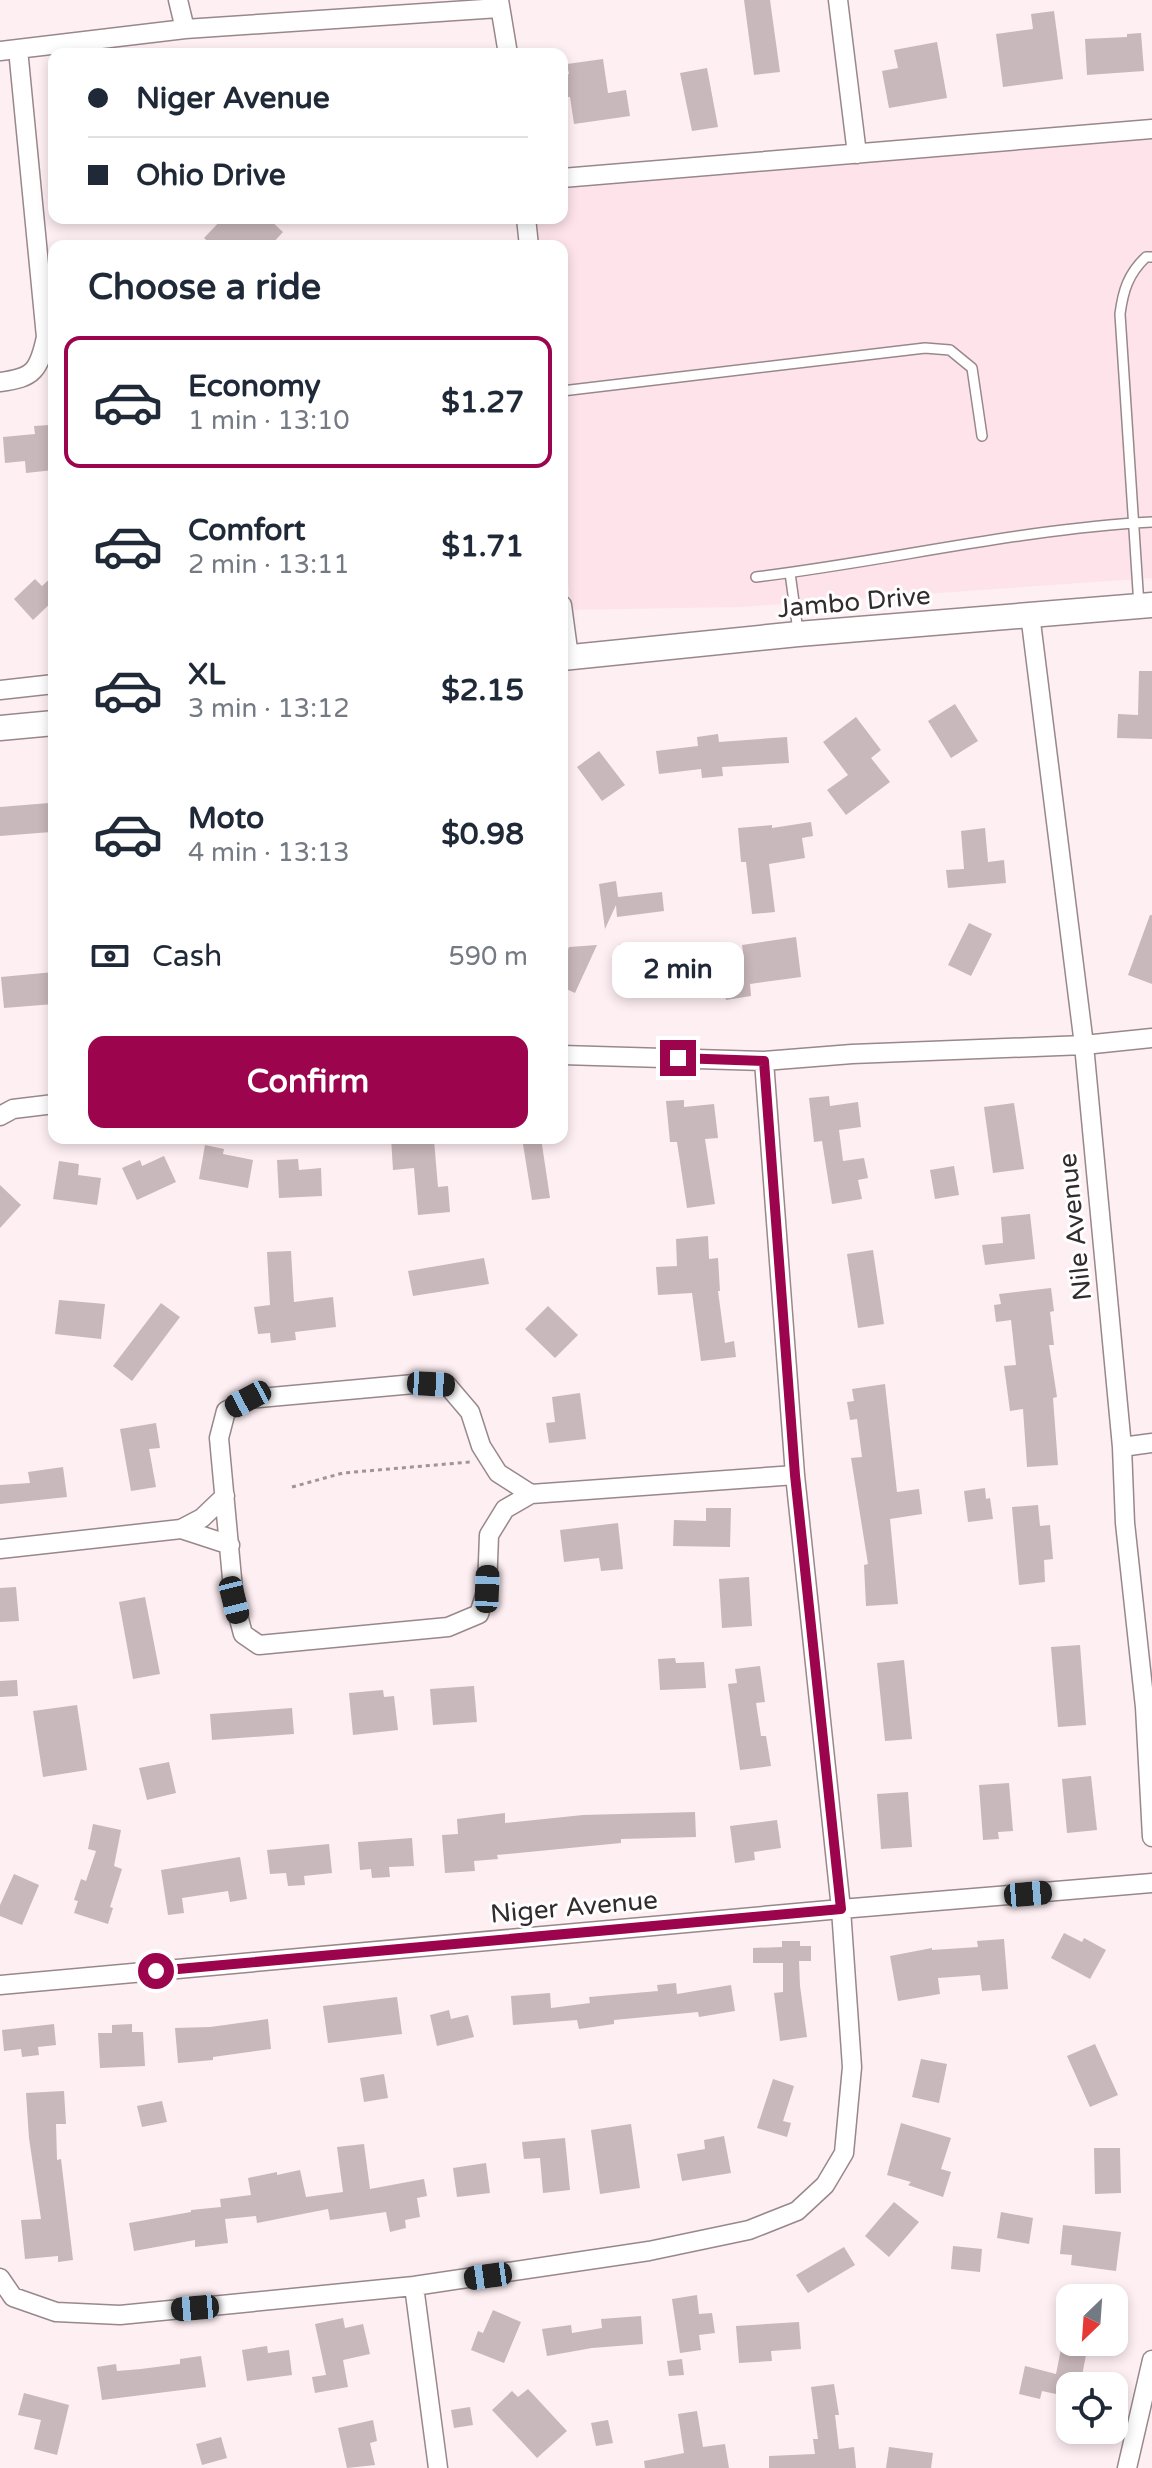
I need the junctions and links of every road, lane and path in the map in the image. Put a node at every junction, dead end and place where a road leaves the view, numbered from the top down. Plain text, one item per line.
1 (178, 0) edge
2 (838, 0) edge
3 (499, 4) edge
4 (185, 29) junction
5 (507, 48) edge
6 (9, 50) edge
7 (1152, 129) edge
8 (857, 154) junction
9 (568, 178) edge
10 (1152, 257) edge
11 (0, 382) edge
12 (568, 390) edge
13 (982, 436) dead end
14 (1152, 522) edge
15 (1134, 523) junction
16 (790, 573) junction
17 (756, 577) dead end
18 (1146, 605) edge
19 (1030, 614) junction
20 (798, 634) junction
21 (568, 657) edge
22 (48, 685) edge
23 (0, 690) edge
24 (48, 724) edge
25 (0, 728) edge
26 (1152, 1038) edge
27 (1084, 1045) junction
28 (568, 1055) edge
29 (764, 1061) junction
30 (48, 1105) edge
31 (0, 1116) edge
32 (1152, 1443) edge
33 (1122, 1447) junction
34 (489, 1460) junction
35 (795, 1475) junction
36 (292, 1487) dead end
37 (531, 1494) junction
38 (225, 1496) junction
39 (181, 1529) junction
40 (230, 1545) junction
41 (0, 1549) edge
42 (1148, 1706) edge
43 (1152, 1837) edge
44 (1152, 1883) edge
45 (841, 1909) junction
46 (0, 1985) edge
47 (0, 2278) edge
48 (414, 2286) junction
49 (1152, 2360) edge
50 (438, 2468) edge
51 (1127, 2468) edge

1 - 4 street
2 - 8 street
3 - 4 street
3 - 5 street
4 - 6 street
6 - 11 street
7 - 8 street
8 - 9 street
10 - 15 lane
12 - 13 lane
14 - 15 lane
15 - 16 lane
15 - 18 lane
16 - 17 lane
16 - 20 lane
18 - 19 main road, Jambo Drive
19 - 20 main road, Jambo Drive
19 - 27 street, Nile Avenue
20 - 21 main road, Jambo Drive
22 - 23 street
24 - 25 main road
26 - 27 street
27 - 29 street
27 - 33 street, Nile Avenue
28 - 29 street
29 - 35 street
30 - 31 street
32 - 33 street
33 - 42 street, Nile Avenue
34 - 36 path
34 - 37 street
34 - 38 street
35 - 37 street
35 - 45 street
37 - 40 street
38 - 39 street
38 - 40 street
39 - 40 street
39 - 41 street
42 - 43 street, Nile Avenue
44 - 45 street, Niger Avenue
45 - 46 street, Niger Avenue
45 - 48 street
47 - 48 street
48 - 50 street
49 - 51 street

